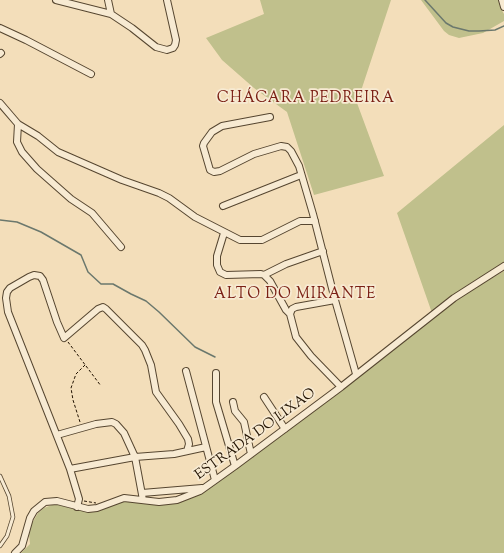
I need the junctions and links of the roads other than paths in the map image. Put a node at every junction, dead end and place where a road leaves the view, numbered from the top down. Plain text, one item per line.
1 (56, 0) edge
2 (108, 0) edge
3 (167, 0) edge
4 (502, 0) edge
5 (504, 7) edge
6 (111, 14) junction
7 (0, 28) edge
8 (91, 74) dead end
9 (0, 103) edge
10 (270, 117) dead end
11 (18, 124) junction
12 (301, 175) junction
13 (223, 206) dead end
14 (315, 221) junction
15 (224, 233) junction
16 (121, 247) dead end
17 (324, 252) junction
18 (504, 266) edge
19 (264, 275) junction
20 (335, 300) junction
21 (290, 314) junction
22 (186, 371) dead end
23 (216, 373) dead end
24 (356, 374) junction
25 (340, 387) junction
26 (264, 397) dead end
27 (233, 402) dead end
28 (285, 429) junction
29 (57, 435) junction
30 (206, 447) junction
31 (186, 451) junction
32 (251, 454) junction
33 (135, 457) junction
34 (235, 466) junction
35 (70, 469) junction
36 (0, 476) edge
37 (215, 480) junction
38 (204, 488) junction
39 (142, 493) junction
40 (143, 500) junction
41 (77, 507) junction
42 (0, 546) edge
43 (15, 553) edge

1 - 6 street
2 - 6 street
3 - 6 street
4 - 5 street
7 - 8 street
9 - 11 street
10 - 12 street
11 - 15 street
11 - 16 street
12 - 13 street
12 - 14 street
14 - 15 street
14 - 17 street
15 - 19 street
17 - 19 street
17 - 20 street
18 - 24 street, ESTRADA DO LIXAO
19 - 21 street
20 - 21 street
20 - 24 street
21 - 25 street
22 - 30 street
23 - 34 street
24 - 25 street, ESTRADA DO LIXAO
25 - 28 street, ESTRADA DO LIXAO
26 - 28 street
27 - 32 street
28 - 32 street, ESTRADA DO LIXAO
29 - 31 street
29 - 33 street
29 - 35 street
30 - 31 street
30 - 37 street
31 - 33 street
32 - 34 street, ESTRADA DO LIXAO
33 - 35 street
33 - 39 street
34 - 37 street, ESTRADA DO LIXAO
35 - 41 street
36 - 42 lane
37 - 38 street, ESTRADA DO LIXAO
38 - 39 street
38 - 40 street, ESTRADA DO LIXAO
39 - 40 street
40 - 41 street, ESTRADA DO LIXAO
41 - 43 street, ESTRADA DO LIXAO

